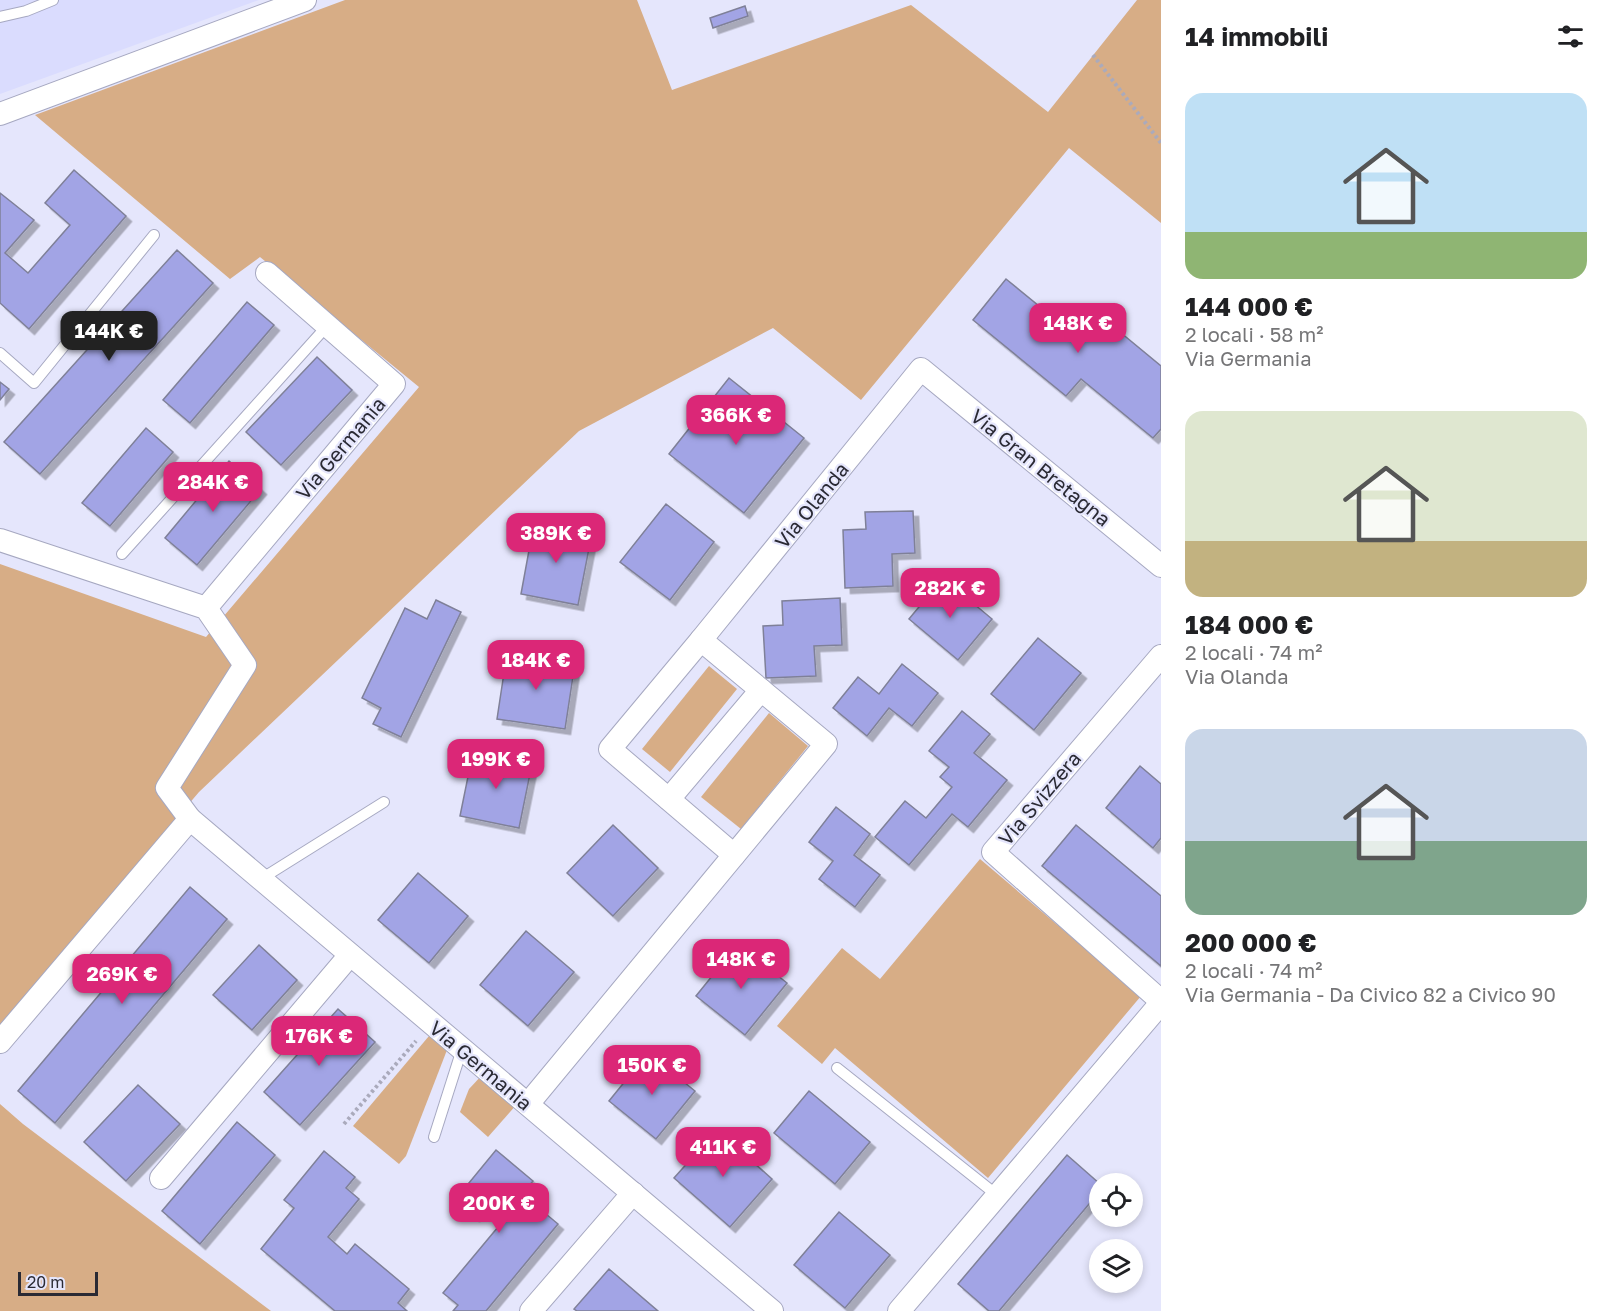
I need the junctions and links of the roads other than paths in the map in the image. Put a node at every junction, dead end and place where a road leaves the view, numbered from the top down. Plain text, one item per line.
1 (53, 0) edge
2 (305, 0) edge
3 (0, 17) edge
4 (0, 114) edge
5 (154, 235) dead end
6 (267, 273) dead end
7 (327, 326) junction
8 (0, 353) edge
9 (921, 369) joint
10 (0, 540) edge
11 (122, 554) dead end
12 (1161, 566) edge
13 (206, 608) junction
14 (701, 640) junction
15 (1161, 656) edge
16 (760, 690) junction
17 (669, 799) junction
18 (384, 802) dead end
19 (190, 819) junction
20 (734, 855) junction
21 (261, 879) junction
22 (350, 955) junction
23 (1161, 1002) edge
24 (0, 1042) edge
25 (462, 1049) junction
26 (837, 1068) dead end
27 (528, 1104) junction
28 (434, 1137) dead end
29 (161, 1179) dead end
30 (633, 1193) junction
31 (998, 1196) junction
32 (531, 1311) edge
33 (771, 1311) edge
34 (899, 1311) edge

1 - 3 lane
2 - 4 street
5 - 8 lane
6 - 7 street, Via Germania
7 - 11 lane
7 - 13 street, Via Germania
9 - 12 street, Via Gran Bretagna
9 - 14 street, Via Olanda
10 - 13 street
13 - 19 street, Via Germania
14 - 16 street
14 - 17 street, Via Olanda
15 - 23 street, Via Svizzera
16 - 17 street
16 - 20 street
17 - 20 street, Via Olanda
18 - 21 lane
19 - 21 street, Via Germania
19 - 24 street
20 - 27 street
21 - 22 street, Via Germania
22 - 25 street, Via Germania
22 - 29 street
23 - 31 street, Via Svizzera
25 - 27 street, Via Germania
25 - 28 lane
26 - 31 lane
27 - 30 street, Via Germania
30 - 32 street
30 - 33 street, Via Germania
31 - 34 street, Via Svizzera

